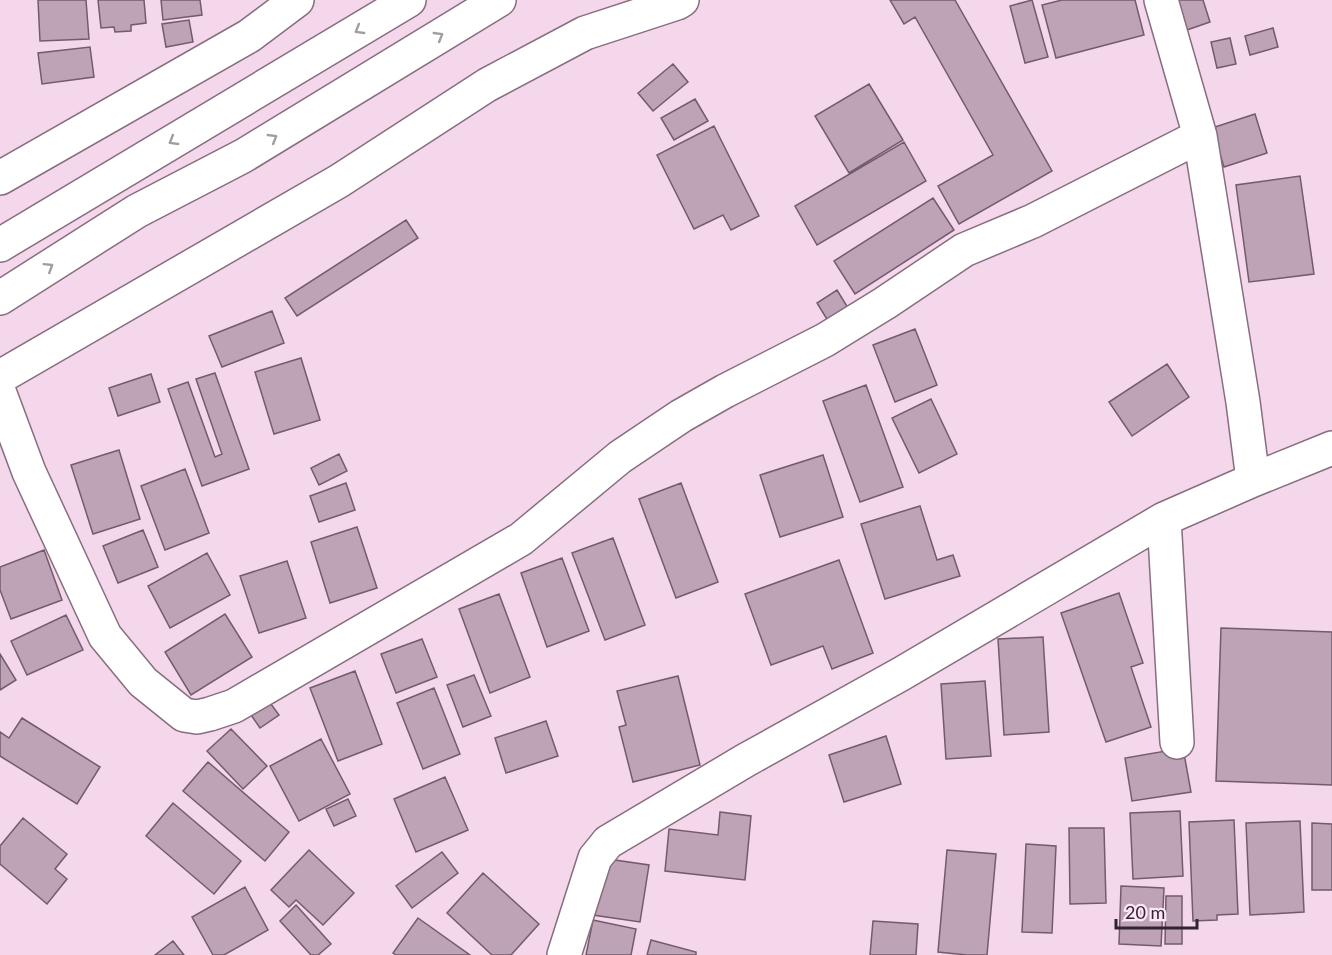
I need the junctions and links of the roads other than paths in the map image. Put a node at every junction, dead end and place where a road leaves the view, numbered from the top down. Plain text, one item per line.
1 (297, 0) edge
2 (409, 0) edge
3 (499, 0) edge
4 (682, 0) edge
5 (1161, 0) edge
6 (213, 117) junction
7 (1200, 136) junction
8 (243, 156) junction
9 (0, 178) edge
10 (0, 245) edge
11 (0, 298) edge
12 (0, 377) edge
13 (0, 394) edge
14 (1332, 448) edge
15 (1253, 480) junction
16 (1164, 519) junction
17 (1177, 742) dead end
18 (564, 955) edge

1 - 9 main road
2 -> 6 main road
8 -> 3 main road
4 - 12 main road
5 - 7 main road
6 - 8 main road
6 -> 10 main road
7 - 13 main road
7 - 15 main road
11 -> 8 main road
14 - 15 main road
15 - 16 main road
16 - 17 main road
16 - 18 main road

